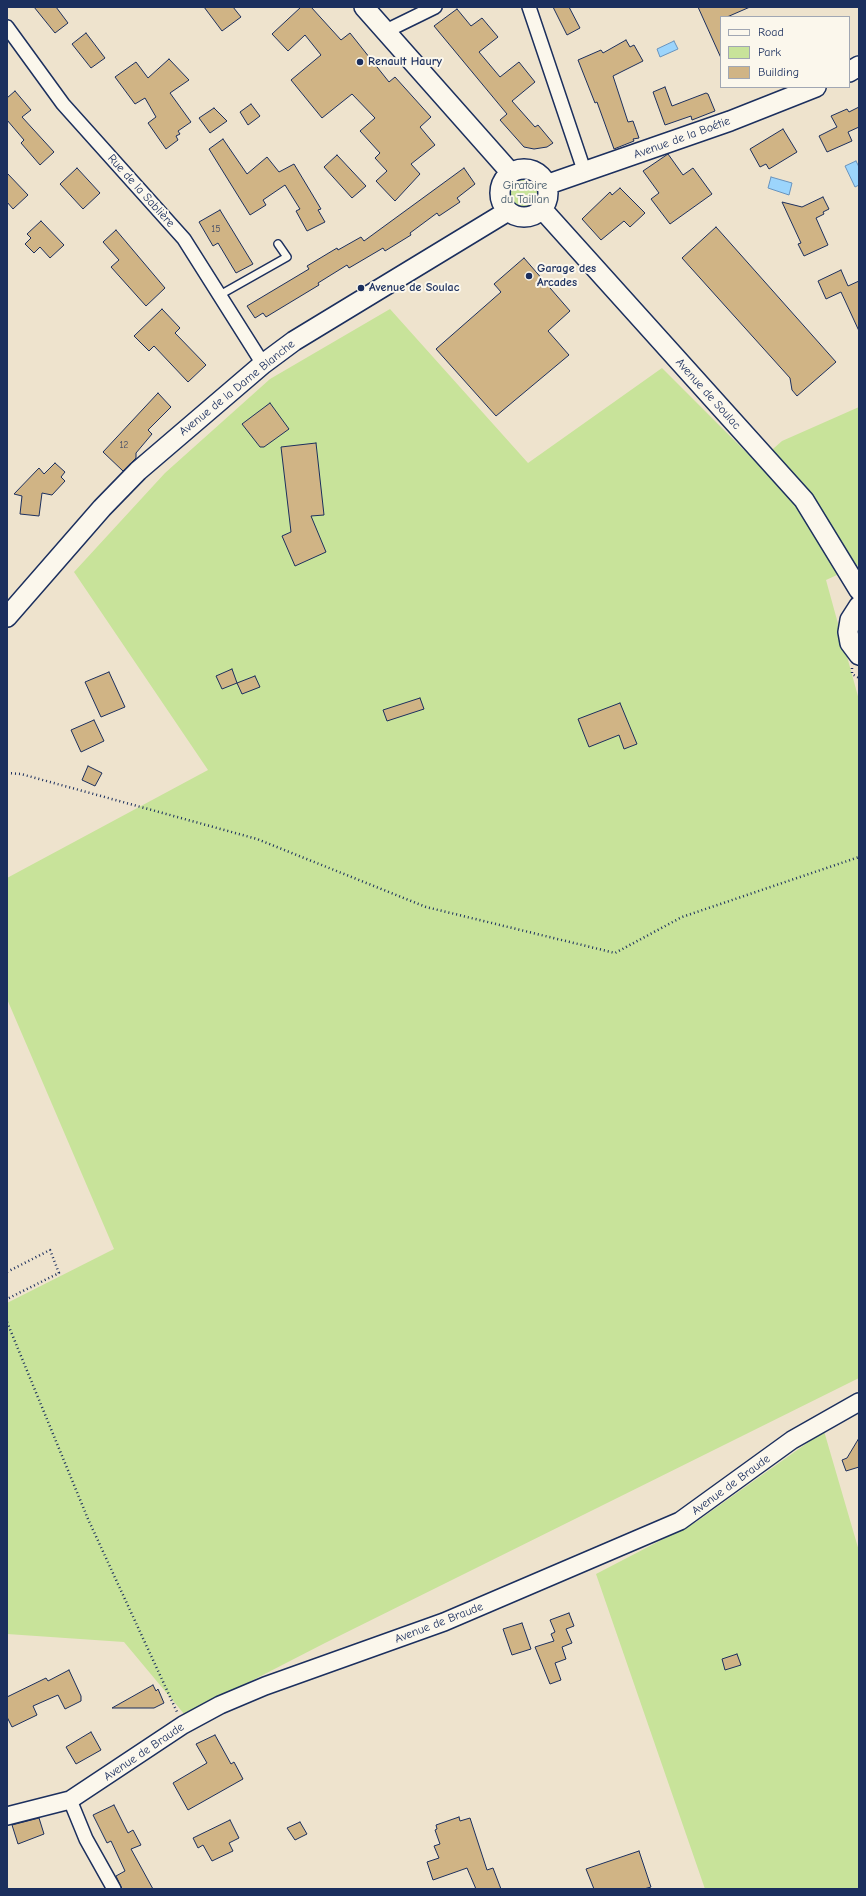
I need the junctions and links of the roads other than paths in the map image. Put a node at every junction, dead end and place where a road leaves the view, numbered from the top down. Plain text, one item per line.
1 (364, 7) edge
2 (435, 7) edge
3 (528, 7) edge
4 (7, 27) edge
5 (386, 31) junction
6 (859, 66) edge
7 (850, 71) edge
8 (813, 88) edge
9 (511, 173) junction
10 (585, 173) junction
11 (546, 185) junction
12 (542, 209) junction
13 (508, 211) junction
14 (278, 244) dead end
15 (218, 296) junction
16 (263, 364) junction
17 (859, 590) edge
18 (859, 606) edge
19 (7, 617) edge
20 (856, 661) edge
21 (859, 1402) edge
22 (70, 1800) junction
23 (7, 1816) edge
24 (114, 1889) edge

1 - 5 main road
2 - 5 street
3 - 10 street
4 - 15 street, Rue de la Sablière
5 - 9 main road
6 - 7 main road
8 - 10 main road, Avenue de la Boétie
9 - 11 main road
9 - 13 main road
10 - 11 main road, Avenue de la Boétie
11 - 12 main road
12 - 13 main road
12 - 17 main road, Avenue de Soulac
13 - 16 main road, Avenue de la Dame Blanche
14 - 15 lane
15 - 16 street, Rue de la Sablière
16 - 19 main road, Avenue de la Dame Blanche
18 - 20 main road
21 - 22 street, Avenue de Braude
22 - 23 street, Avenue de Braude
22 - 24 street

